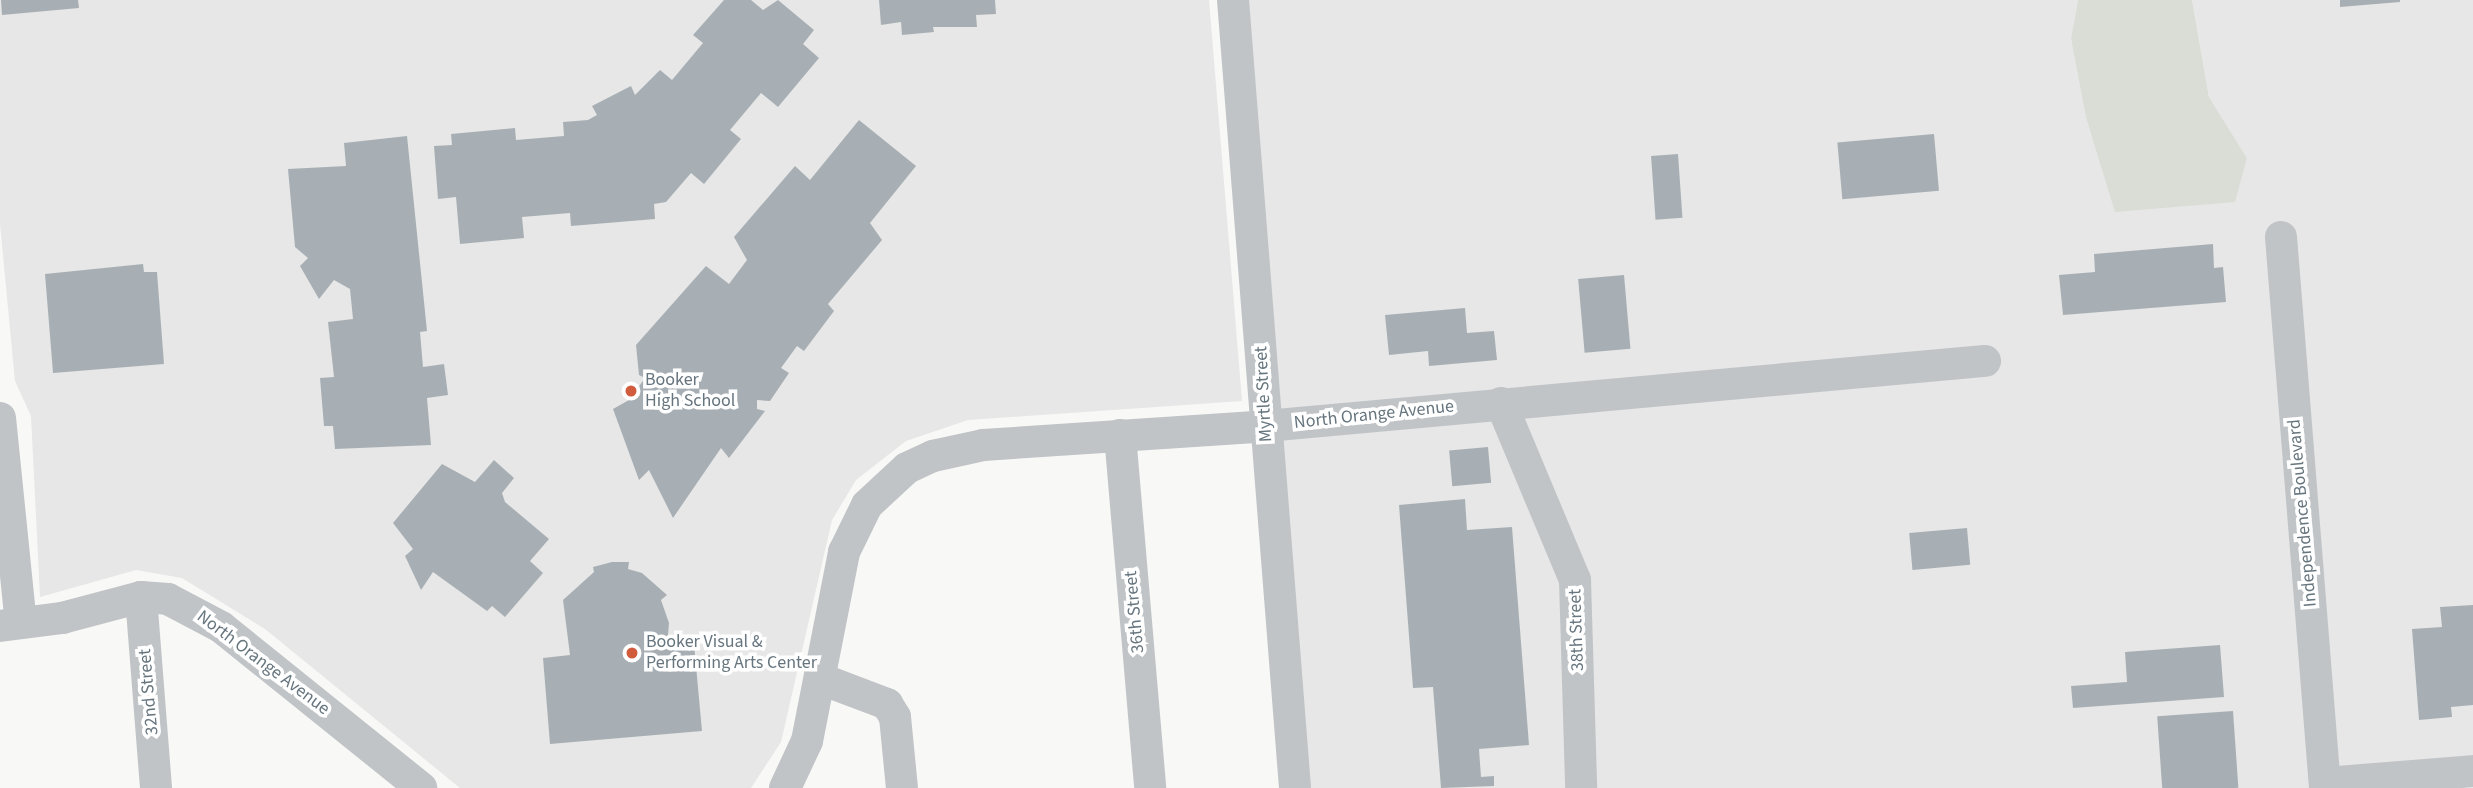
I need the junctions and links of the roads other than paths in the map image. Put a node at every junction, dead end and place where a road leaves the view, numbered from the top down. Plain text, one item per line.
1 (1233, 0) edge
2 (2281, 237) dead end
3 (1985, 361) dead end
4 (1501, 402) junction
5 (0, 418) edge
6 (1266, 426) junction
7 (1120, 436) junction
8 (141, 597) junction
9 (11, 625) edge
10 (821, 679) junction
11 (2473, 771) edge
12 (2325, 786) edge
13 (156, 788) edge
14 (422, 788) edge
15 (785, 788) edge
16 (902, 788) edge
17 (1150, 788) edge
18 (1295, 788) edge
19 (1581, 788) edge

1 - 6 street, Myrtle Street
2 - 12 street, Independence Boulevard
3 - 4 street, North Orange Avenue
4 - 6 street, North Orange Avenue
4 - 19 street, 38th Street
5 - 9 street
6 - 7 street, North Orange Avenue
6 - 18 street, Myrtle Street
7 - 10 street, North Orange Avenue
7 - 17 street, 36th Street
8 - 9 street, North Orange Avenue
8 - 13 street, 32nd Street
8 - 14 street, North Orange Avenue
10 - 15 street, North Orange Avenue
10 - 16 street
11 - 12 street

